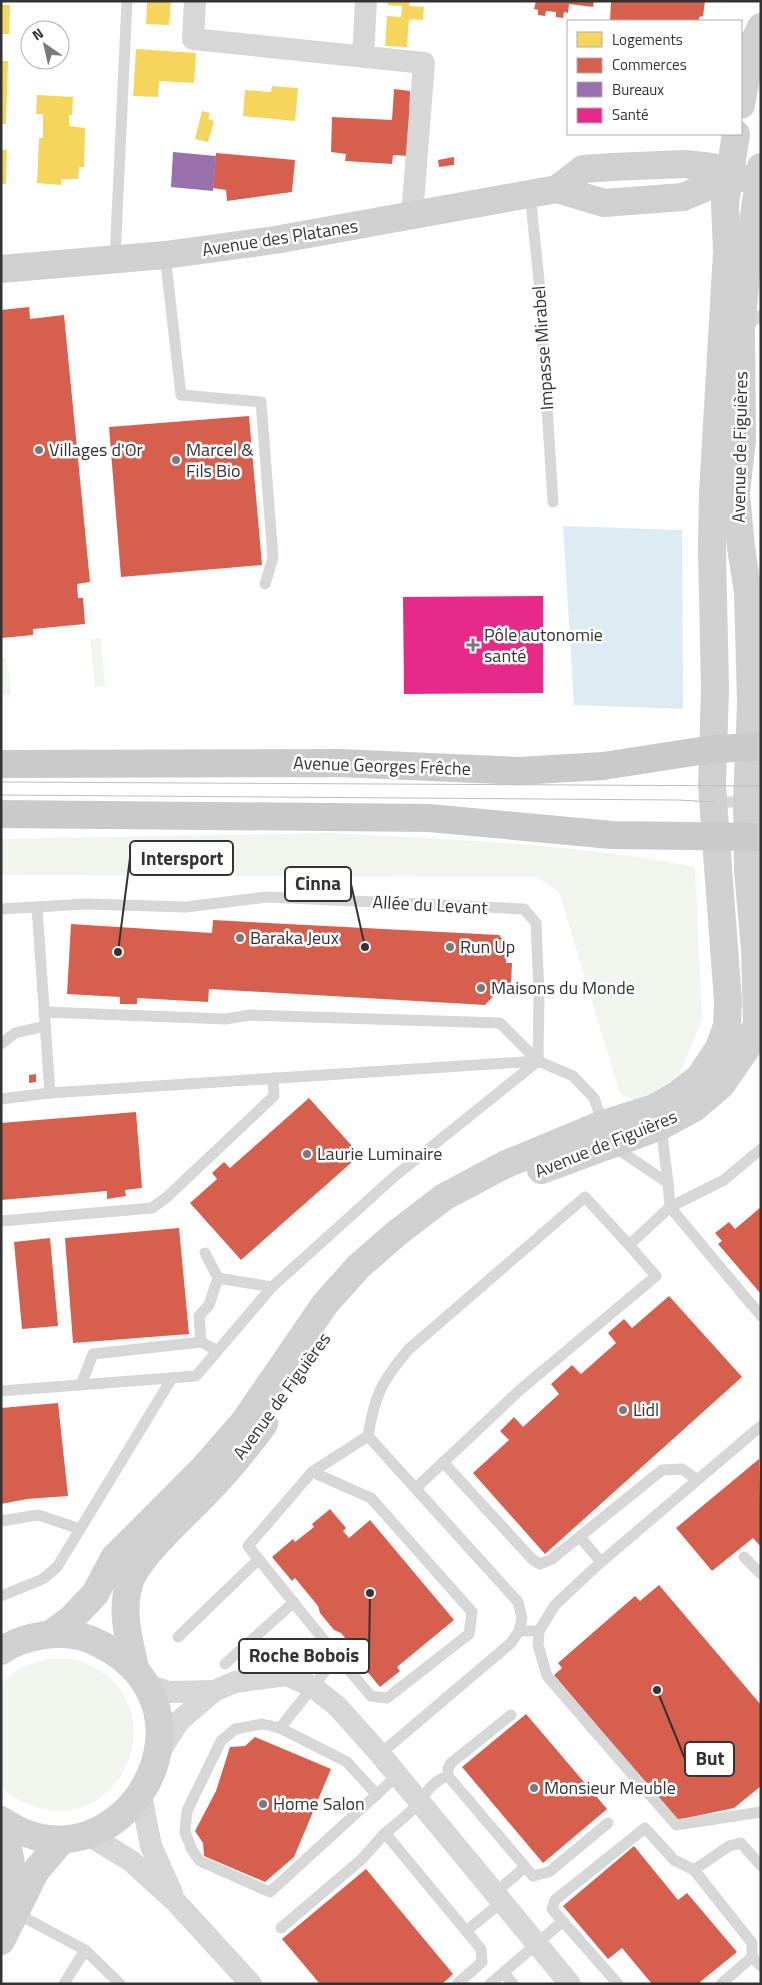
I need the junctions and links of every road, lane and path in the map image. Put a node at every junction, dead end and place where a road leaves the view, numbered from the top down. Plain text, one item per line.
1 (128, 1) edge
2 (195, 1) edge
3 (366, 1) edge
4 (761, 27) edge
5 (363, 56) junction
6 (742, 100) edge
7 (736, 135) edge
8 (760, 175) edge
9 (730, 177) junction
10 (557, 189) junction
11 (530, 194) junction
12 (412, 216) junction
13 (165, 255) junction
14 (115, 260) junction
15 (1, 270) edge
16 (751, 323) edge
17 (724, 493) junction
18 (553, 502) dead end
19 (266, 584) dead end
20 (755, 748) edge
21 (713, 749) junction
22 (1, 764) edge
23 (713, 802) junction
24 (754, 802) edge
25 (1, 814) edge
26 (714, 837) junction
27 (754, 837) edge
28 (37, 908) junction
29 (1, 909) edge
30 (44, 1012) junction
31 (45, 1026) junction
32 (1, 1044) edge
33 (538, 1061) junction
34 (273, 1078) junction
35 (50, 1093) junction
36 (1, 1099) edge
37 (661, 1126) junction
38 (607, 1134) junction
39 (761, 1149) edge
40 (668, 1183) junction
41 (670, 1207) junction
42 (1, 1221) edge
43 (629, 1245) junction
44 (205, 1253) dead end
45 (218, 1278) junction
46 (272, 1286) junction
47 (761, 1316) edge
48 (202, 1342) junction
49 (216, 1350) junction
50 (172, 1378) junction
51 (81, 1386) junction
52 (1, 1391) edge
53 (761, 1426) edge
54 (368, 1436) junction
55 (443, 1462) junction
56 (312, 1472) junction
57 (696, 1479) junction
58 (416, 1488) junction
59 (1, 1521) edge
60 (80, 1529) junction
61 (580, 1537) junction
62 (744, 1556) dead end
63 (259, 1559) junction
64 (601, 1562) junction
65 (761, 1574) edge
66 (1, 1596) edge
67 (294, 1602) junction
68 (519, 1631) junction
69 (539, 1631) junction
70 (52, 1634) junction
71 (178, 1637) dead end
72 (1, 1651) edge
73 (336, 1655) junction
74 (225, 1664) dead end
75 (141, 1676) junction
76 (312, 1687) junction
77 (214, 1691) junction
78 (511, 1715) dead end
79 (280, 1728) junction
80 (159, 1753) junction
81 (380, 1754) junction
82 (398, 1776) junction
83 (448, 1776) junction
84 (141, 1795) junction
85 (376, 1795) junction
86 (419, 1802) junction
87 (761, 1812) edge
88 (1, 1820) edge
89 (608, 1823) dead end
90 (1, 1833) edge
91 (386, 1833) junction
92 (75, 1837) junction
93 (761, 1866) edge
94 (525, 1867) junction
95 (694, 1870) junction
96 (498, 1897) junction
97 (175, 1901) junction
98 (9, 1911) edge
99 (563, 1921) junction
100 (281, 1928) dead end
101 (466, 1932) junction
102 (1, 1941) edge
103 (538, 1944) junction
104 (85, 1950) junction
105 (752, 1957) junction
106 (761, 1966) edge
107 (504, 1973) junction
108 (64, 1984) edge
109 (120, 1984) edge
110 (251, 1984) edge
111 (457, 1984) edge
112 (490, 1984) edge
113 (513, 1984) edge
114 (570, 1984) edge
115 (618, 1984) edge
116 (721, 1984) edge

1 - 14 lane
2 - 5 street
3 - 5 street
4 - 6 main road
5 - 12 street
7 - 9 main road, Avenue de Figuières
8 - 9 main road, Avenue de Figuières
8 - 16 main road, Avenue de Figuières
9 - 10 main road, Avenue des Platanes
9 - 10 main road, Avenue des Platanes
9 - 17 main road, Avenue de Figuières
10 - 11 main road, Avenue des Platanes
11 - 12 main road, Avenue des Platanes
11 - 18 lane, Impasse Mirabel
12 - 13 main road, Avenue des Platanes
13 - 14 main road, Avenue des Platanes
13 - 19 lane
14 - 15 main road, Avenue des Platanes
16 - 17 main road, Avenue de Figuières
17 - 20 main road, Avenue de Figuières
17 - 21 main road, Avenue de Figuières
20 - 21 main road, Avenue Georges Frêche
20 - 24 main road, Avenue de Figuières
21 - 22 main road, Avenue Georges Frêche
21 - 23 main road, Avenue de Figuières
23 - 24 lane
23 - 26 main road, Avenue de Figuières
24 - 27 main road, Avenue de Figuières
25 - 26 main road
26 - 27 main road
26 - 38 main road, Avenue de Figuières
27 - 37 main road, Avenue de Figuières
28 - 29 lane, Allée du Levant
28 - 30 lane
28 - 33 lane, Allée du Levant
30 - 31 lane
30 - 33 lane
31 - 32 lane
31 - 35 lane
33 - 34 lane
33 - 38 lane
33 - 46 lane
34 - 35 lane
34 - 42 lane
35 - 36 lane
37 - 38 main road, Avenue de Figuières
37 - 40 lane
38 - 40 lane
38 - 70 main road, Avenue de Figuières
38 - 75 main road, Avenue de Figuières
39 - 41 lane
40 - 41 lane
41 - 43 lane
41 - 47 lane
43 - 54 lane
43 - 55 lane
44 - 45 lane
45 - 46 lane
45 - 48 lane
46 - 49 lane
48 - 49 lane
48 - 51 lane
49 - 50 lane
50 - 51 lane
50 - 60 lane
51 - 52 lane
53 - 57 lane
54 - 56 lane
54 - 58 lane
55 - 58 lane
55 - 61 lane
56 - 63 lane
56 - 73 lane
57 - 61 lane
57 - 64 lane
58 - 68 lane
59 - 60 lane
60 - 66 lane
61 - 64 lane
62 - 65 lane
63 - 67 lane
63 - 71 lane
64 - 69 lane
67 - 73 lane
67 - 74 lane
68 - 69 lane
68 - 81 lane
69 - 87 lane
70 - 72 main road
70 - 75 main road
73 - 76 lane
75 - 77 street
75 - 80 main road, Avenue de Figuières
76 - 77 street
76 - 79 lane
76 - 81 street
77 - 80 street
78 - 83 lane
79 - 85 lane
79 - 85 lane
80 - 84 main road, Avenue de Figuières
81 - 82 street
82 - 85 lane
82 - 86 street
83 - 86 lane
83 - 94 lane
84 - 92 main road, Avenue de Figuières
84 - 97 street
86 - 91 lane
86 - 96 street
88 - 92 main road
89 - 94 lane
90 - 98 main road
91 - 100 lane
91 - 101 lane
92 - 97 street
92 - 98 main road
93 - 95 lane
94 - 96 lane
95 - 99 lane
95 - 105 lane
96 - 101 lane
96 - 103 street
97 - 110 street
98 - 102 main road
98 - 104 lane
99 - 103 lane
99 - 115 lane
101 - 111 lane
103 - 107 lane
103 - 114 street
104 - 108 lane
104 - 109 lane
105 - 106 lane
105 - 116 lane
107 - 112 lane
107 - 113 lane

